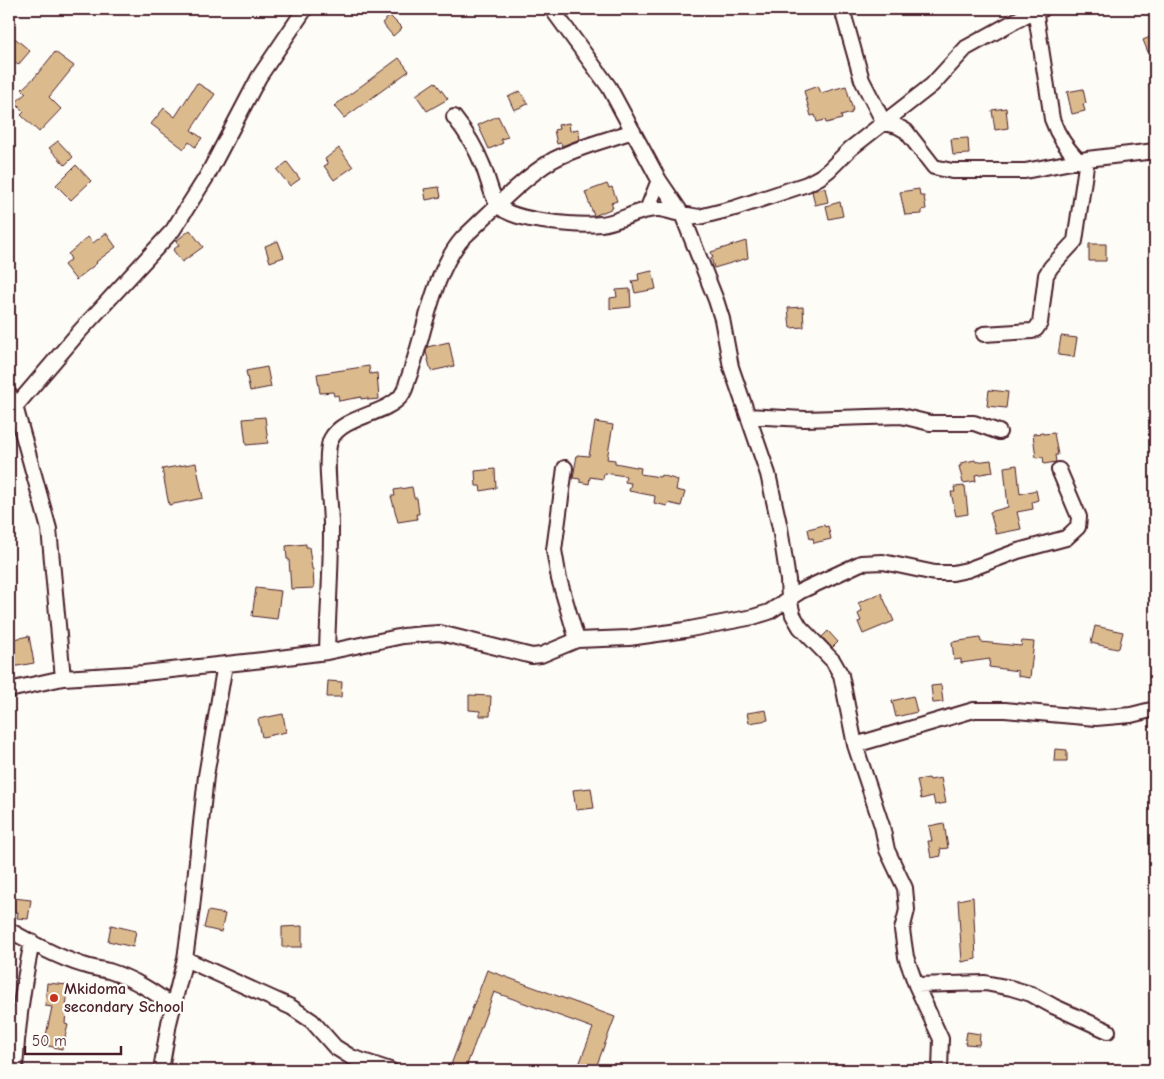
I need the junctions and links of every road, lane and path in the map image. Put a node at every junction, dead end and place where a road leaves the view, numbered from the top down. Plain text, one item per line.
1 (304, 9) edge
2 (552, 9) edge
3 (842, 9) edge
4 (1038, 9) edge
5 (454, 117) dead end
6 (884, 124) junction
7 (632, 131) junction
8 (1155, 151) edge
9 (1082, 160) junction
10 (659, 180) junction
11 (498, 206) junction
12 (647, 210) junction
13 (682, 214) junction
14 (984, 334) dead end
15 (11, 404) edge
16 (748, 416) junction
17 (998, 432) dead end
18 (565, 468) dead end
19 (1059, 470) dead end
20 (789, 599) junction
21 (577, 640) junction
22 (327, 652) junction
23 (225, 664) junction
24 (63, 678) junction
25 (9, 690) edge
26 (1155, 709) edge
27 (854, 745) junction
28 (9, 930) edge
29 (32, 942) junction
30 (185, 959) junction
31 (916, 985) junction
32 (174, 1007) junction
33 (1108, 1031) dead end
34 (15, 1070) edge
35 (161, 1070) edge
36 (390, 1070) edge
37 (940, 1070) edge

1 - 15 street
2 - 7 street
3 - 6 street
4 - 6 street
4 - 9 street
5 - 11 street
6 - 9 street
6 - 13 street
7 - 10 street
7 - 11 street
8 - 9 street
9 - 14 street
10 - 12 street
10 - 13 street
11 - 12 street
11 - 22 street
12 - 13 street
13 - 16 street
15 - 24 street
16 - 17 street
16 - 20 street
18 - 21 street
19 - 20 street
20 - 21 street
20 - 27 street
21 - 22 street
22 - 23 street
23 - 24 street
23 - 30 street
24 - 25 street
26 - 27 street
27 - 31 street
28 - 29 street
29 - 32 street
29 - 34 street
30 - 32 street
30 - 36 street
31 - 33 street
31 - 37 street
32 - 35 street

